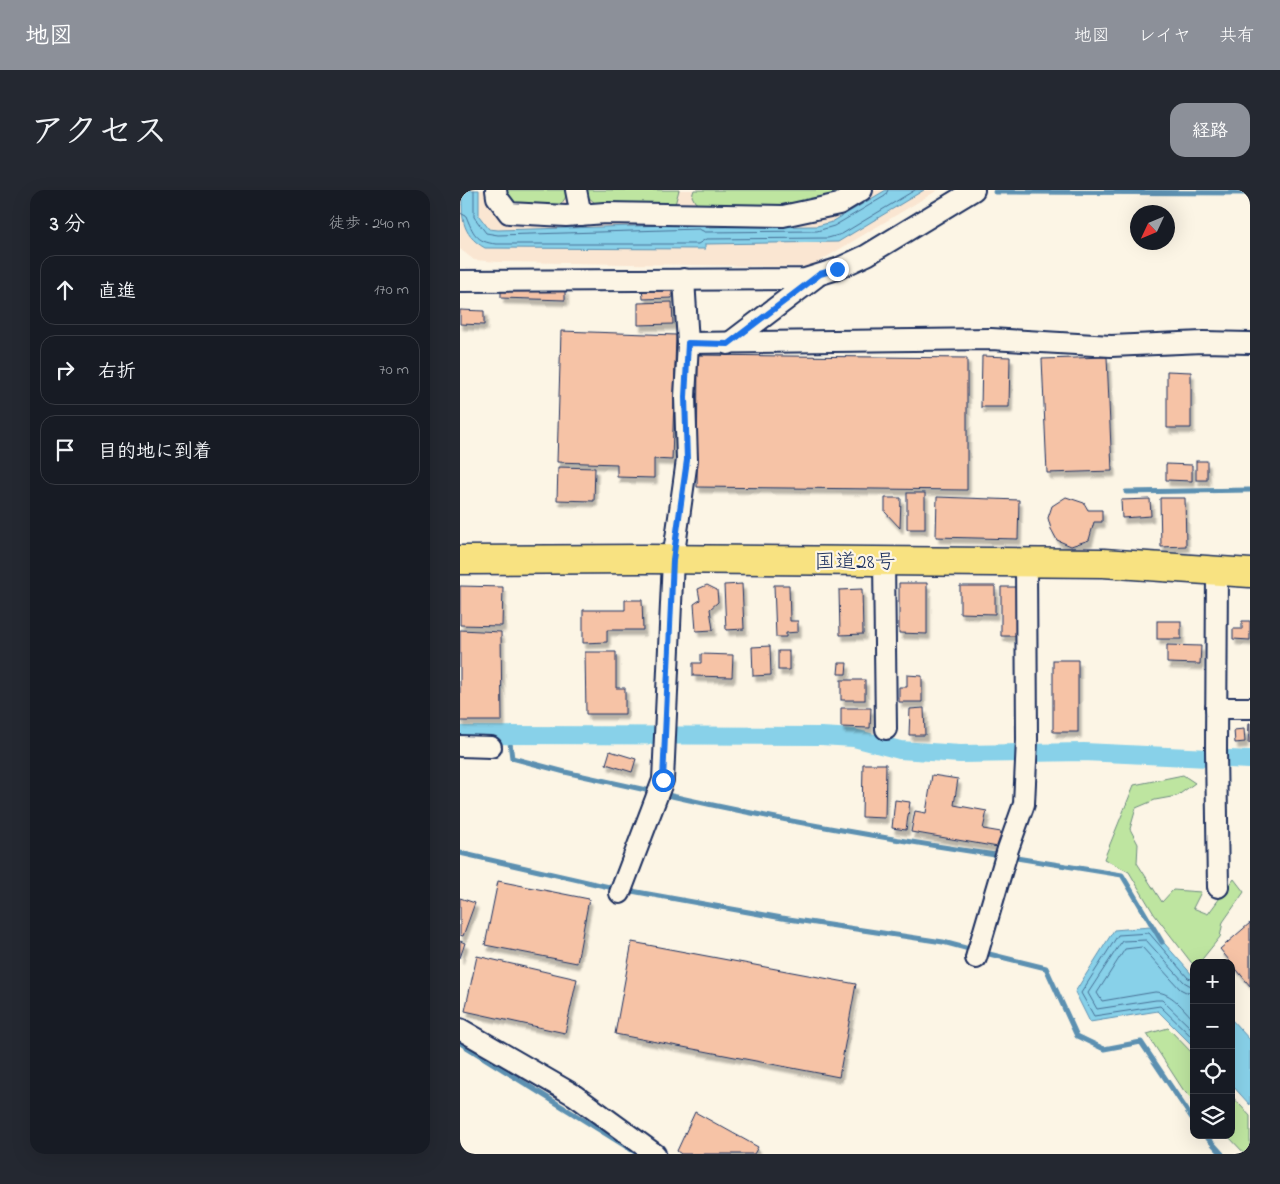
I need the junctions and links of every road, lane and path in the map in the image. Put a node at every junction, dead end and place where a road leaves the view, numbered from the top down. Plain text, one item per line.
1 (496, 190) edge
2 (576, 190) edge
3 (862, 190) edge
4 (974, 190) edge
5 (581, 215) junction
6 (820, 274) junction
7 (684, 279) junction
8 (460, 281) edge
9 (688, 343) junction
10 (1250, 343) edge
11 (728, 344) junction
12 (460, 560) edge
13 (673, 560) junction
14 (884, 561) junction
15 (1026, 562) junction
16 (1218, 571) junction
17 (1250, 574) edge
18 (1216, 708) junction
19 (1250, 708) edge
20 (886, 729) dead end
21 (460, 746) edge
22 (491, 747) dead end
23 (1218, 887) dead end
24 (620, 893) dead end
25 (978, 950) dead end
26 (460, 1029) edge
27 (655, 1154) edge

1 - 5 street
2 - 5 street
3 - 5 street
4 - 6 street
6 - 7 street
6 - 11 street
7 - 8 street
7 - 9 street
9 - 11 street
9 - 13 street
10 - 11 street
12 - 13 highway, 国道28号
13 - 14 highway, 国道28号
13 - 24 street
14 - 15 highway, 国道28号
14 - 20 street
15 - 16 highway, 国道28号
15 - 25 street
16 - 17 highway, 国道28号
16 - 18 street
18 - 19 street
18 - 23 street
21 - 22 street
26 - 27 street

